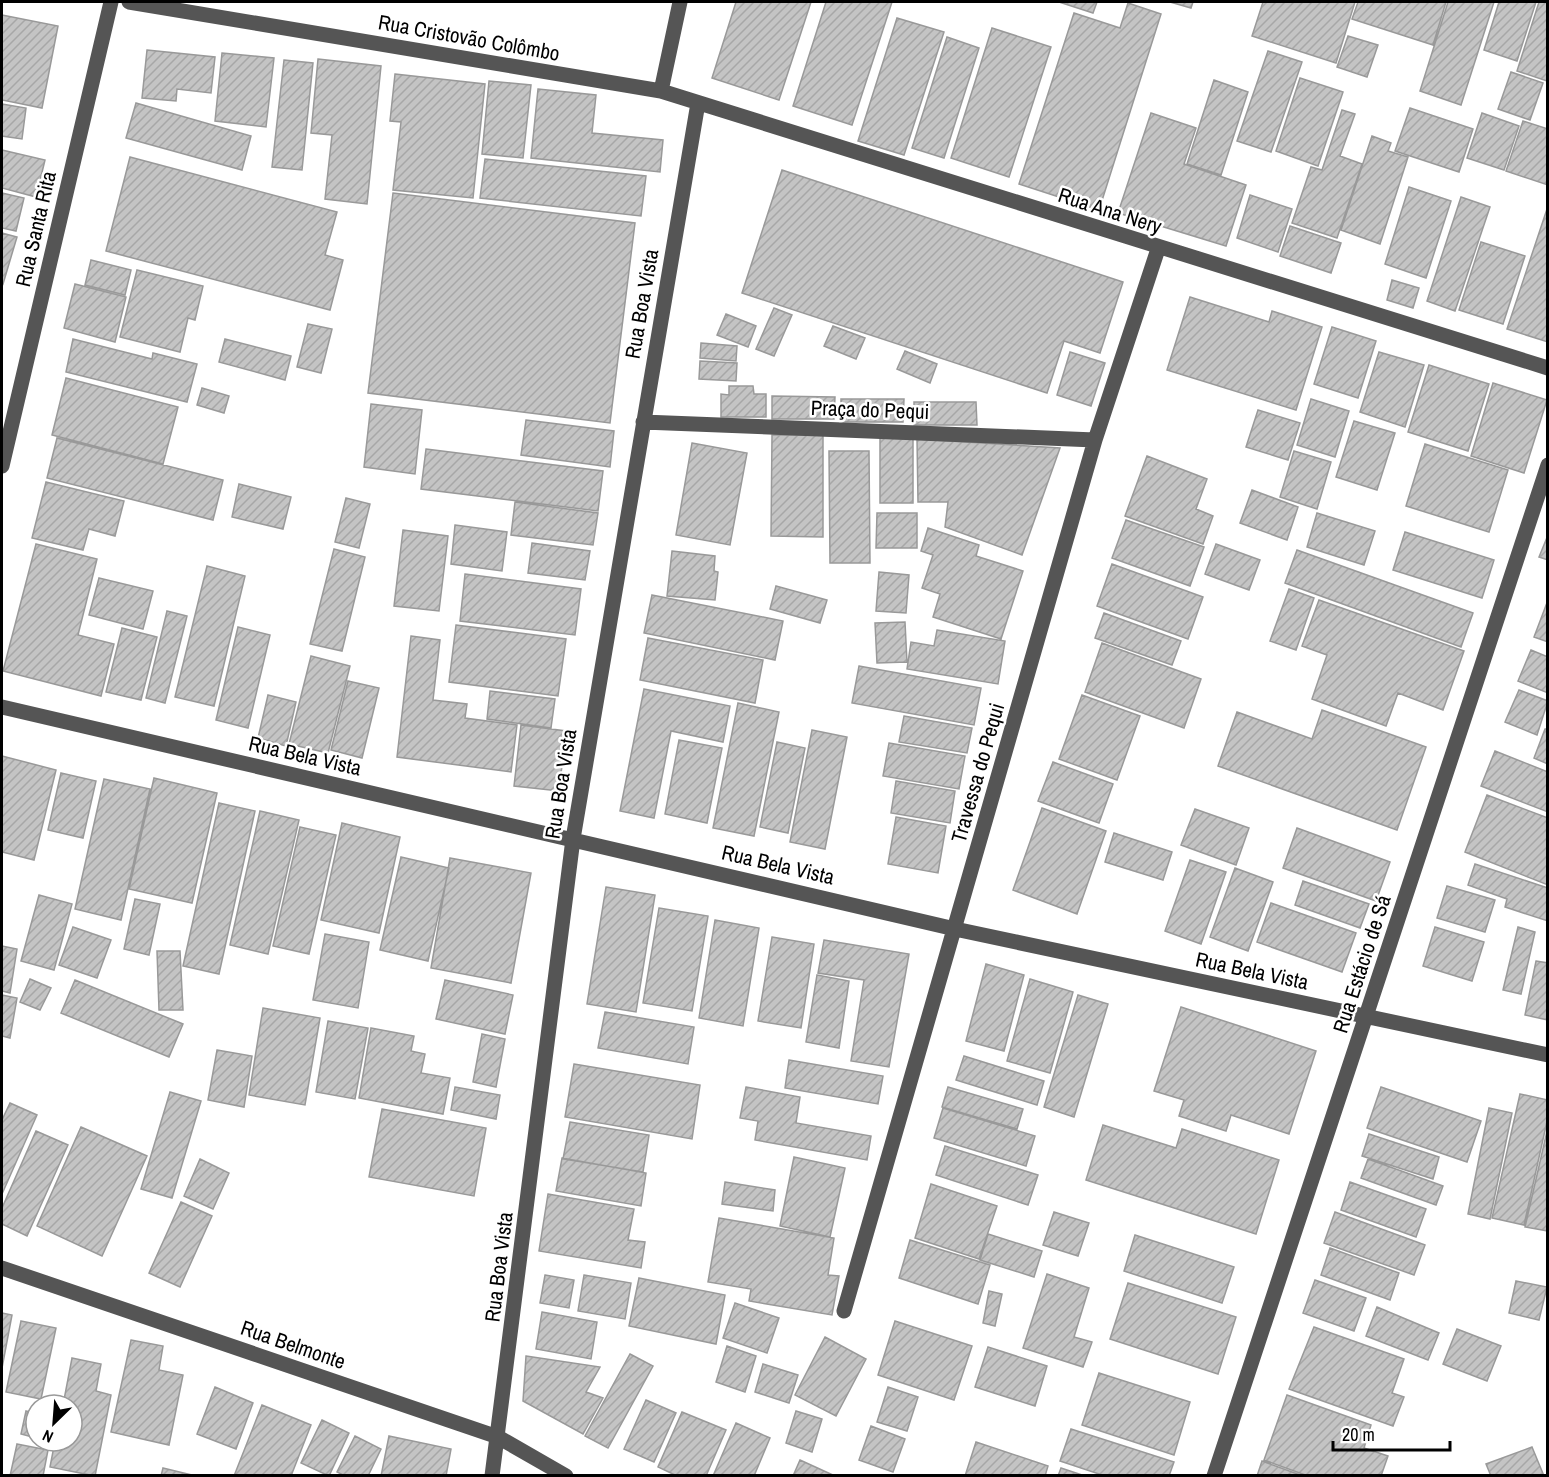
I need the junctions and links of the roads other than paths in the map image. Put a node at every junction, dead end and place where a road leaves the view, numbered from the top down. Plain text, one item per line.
1 (111, 2) edge
2 (129, 2) edge
3 (680, 2) edge
4 (661, 91) junction
5 (698, 103) junction
6 (1158, 249) junction
7 (1548, 368) edge
8 (643, 422) junction
9 (1095, 440) junction
10 (1548, 465) edge
11 (2, 466) edge
12 (2, 708) edge
13 (573, 839) junction
14 (956, 929) junction
15 (1367, 1017) junction
16 (1548, 1055) edge
17 (2, 1268) edge
18 (844, 1311) dead end
19 (498, 1437) junction
20 (492, 1476) edge
21 (566, 1476) edge
22 (1214, 1476) edge

1 - 11 street, Rua Santa Rita
2 - 4 street, Rua Cristovão Colômbo
3 - 4 street
4 - 5 street, Rua Ana Nery
5 - 6 street, Rua Ana Nery
5 - 8 street, Rua Boa Vista
6 - 7 street, Rua Ana Nery
6 - 9 street, Travessa do Pequi
8 - 9 street, Praça do Pequi
8 - 13 street, Rua Boa Vista
9 - 14 street, Travessa do Pequi
10 - 15 street, Rua Estácio de Sá
12 - 13 street, Rua Bela Vista
13 - 14 street, Rua Bela Vista
13 - 19 street, Rua Boa Vista
14 - 15 street, Rua Bela Vista
14 - 18 street, Travessa do Pequi
15 - 16 street, Rua Bela Vista
15 - 22 street, Rua Estácio de Sá
17 - 19 street, Rua Belmonte
19 - 20 street, Rua Boa Vista
19 - 21 street, Rua Belmonte

